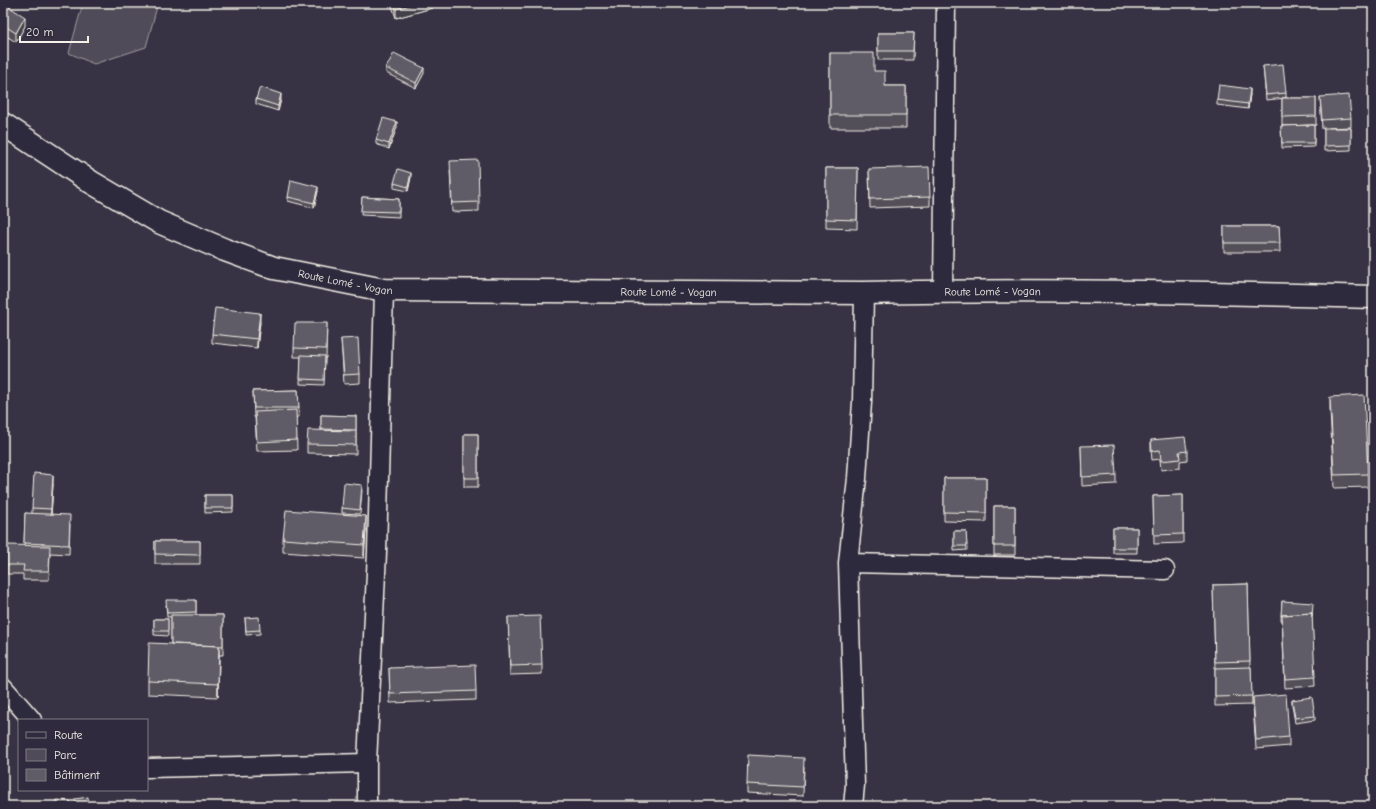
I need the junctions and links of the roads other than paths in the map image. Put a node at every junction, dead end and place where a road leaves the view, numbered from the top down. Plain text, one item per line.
1 (946, 3) edge
2 (3, 124) edge
3 (384, 290) junction
4 (943, 291) junction
5 (864, 293) junction
6 (1373, 297) edge
7 (848, 563) junction
8 (1164, 570) dead end
9 (3, 687) edge
10 (31, 719) edge
11 (367, 763) junction
12 (148, 768) edge
13 (367, 806) edge
14 (853, 806) edge

1 - 4 street
2 - 3 main road, Route Lomé - Vogan
3 - 5 main road, Route Lomé - Vogan
3 - 11 street
4 - 5 main road, Route Lomé - Vogan
4 - 6 main road, Route Lomé - Vogan
5 - 7 street
7 - 8 street
7 - 14 street
9 - 10 street
11 - 12 street
11 - 13 street

